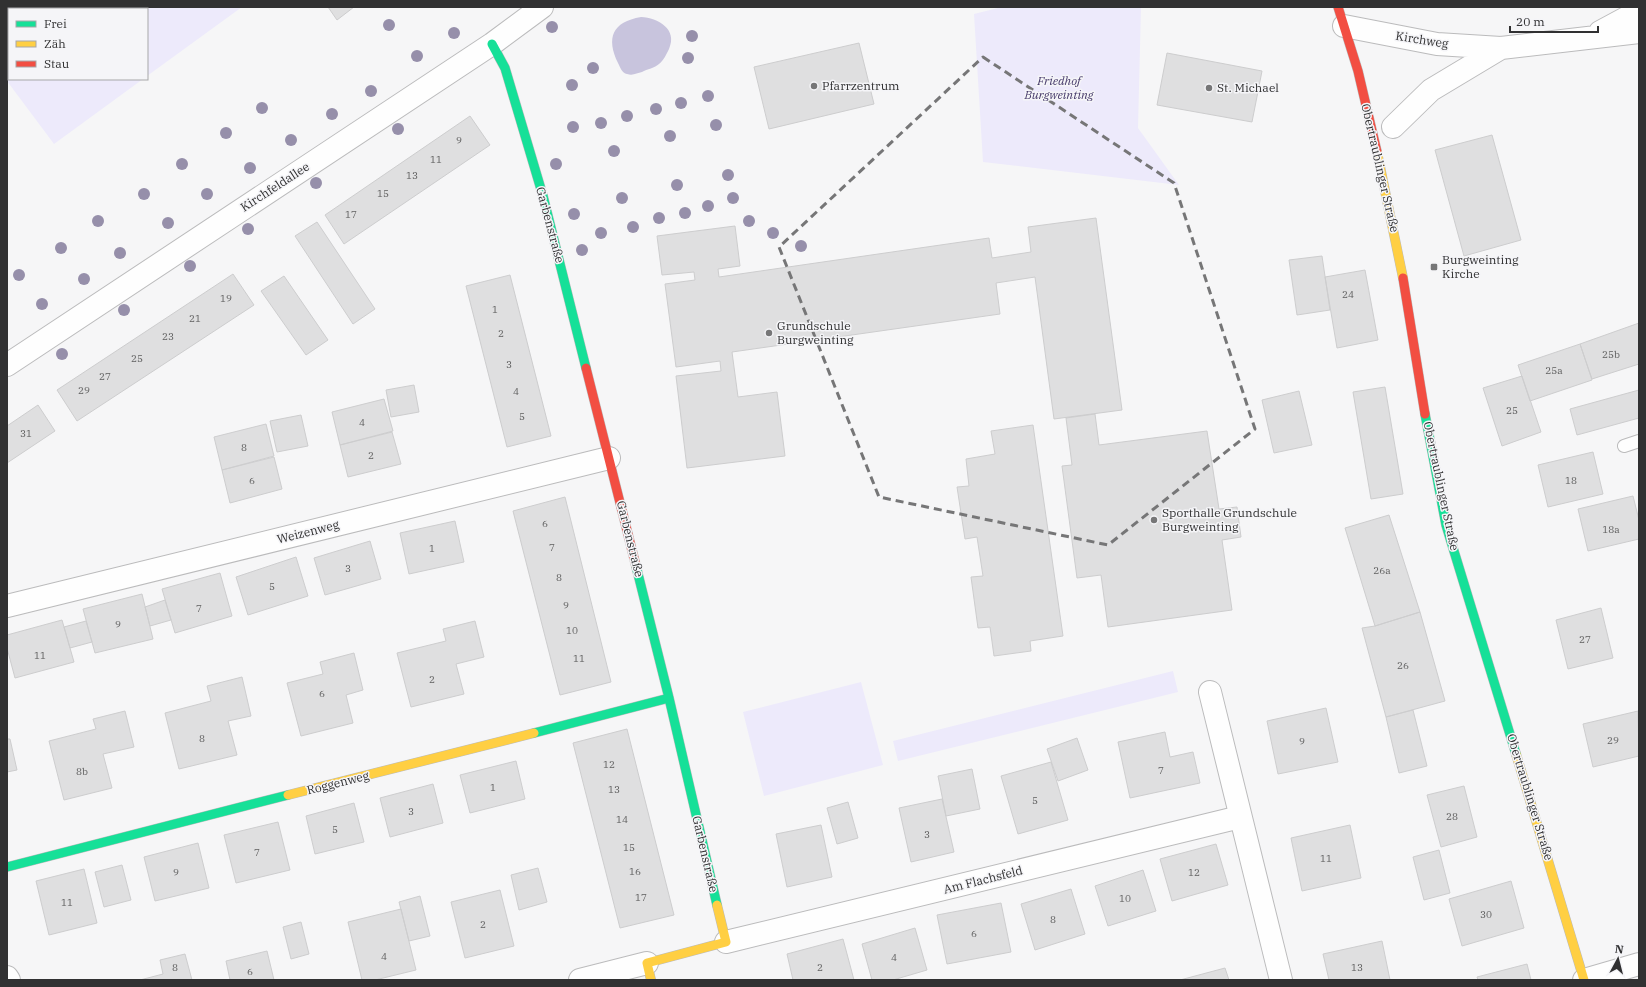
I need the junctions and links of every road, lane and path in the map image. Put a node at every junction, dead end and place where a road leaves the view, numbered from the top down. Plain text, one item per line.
1 (542, 7) edge
2 (1639, 11) edge
3 (1341, 17) edge
4 (1639, 32) edge
5 (1590, 37) junction
6 (492, 44) junction
7 (1501, 48) junction
8 (1393, 127) dead end
9 (7, 365) edge
10 (1639, 441) edge
11 (1624, 446) dead end
12 (609, 458) junction
13 (7, 606) edge
14 (1210, 692) dead end
15 (669, 698) junction
16 (1240, 817) junction
17 (7, 867) edge
18 (726, 942) junction
19 (1639, 964) edge
20 (649, 972) edge
21 (7, 977) edge
22 (10, 980) edge
23 (580, 980) edge
24 (1281, 980) edge
25 (1584, 980) edge

1 - 6 street, Kirchfeldallee
2 - 5 street
3 - 7 street, Kirchweg
3 - 25 street, Obertraublinger Straße
4 - 5 street, Kirchweg
5 - 7 street, Kirchweg
6 - 9 street, Kirchfeldallee
6 - 12 street, Garbenstraße
7 - 8 street, Kirchweg
10 - 11 lane
12 - 13 street, Weizenweg
12 - 15 street, Garbenstraße
14 - 16 street
15 - 17 street, Roggenweg
15 - 18 street, Garbenstraße
16 - 18 street, Am Flachsfeld
16 - 24 street
18 - 20 street
19 - 25 street
20 - 23 street
21 - 22 street

